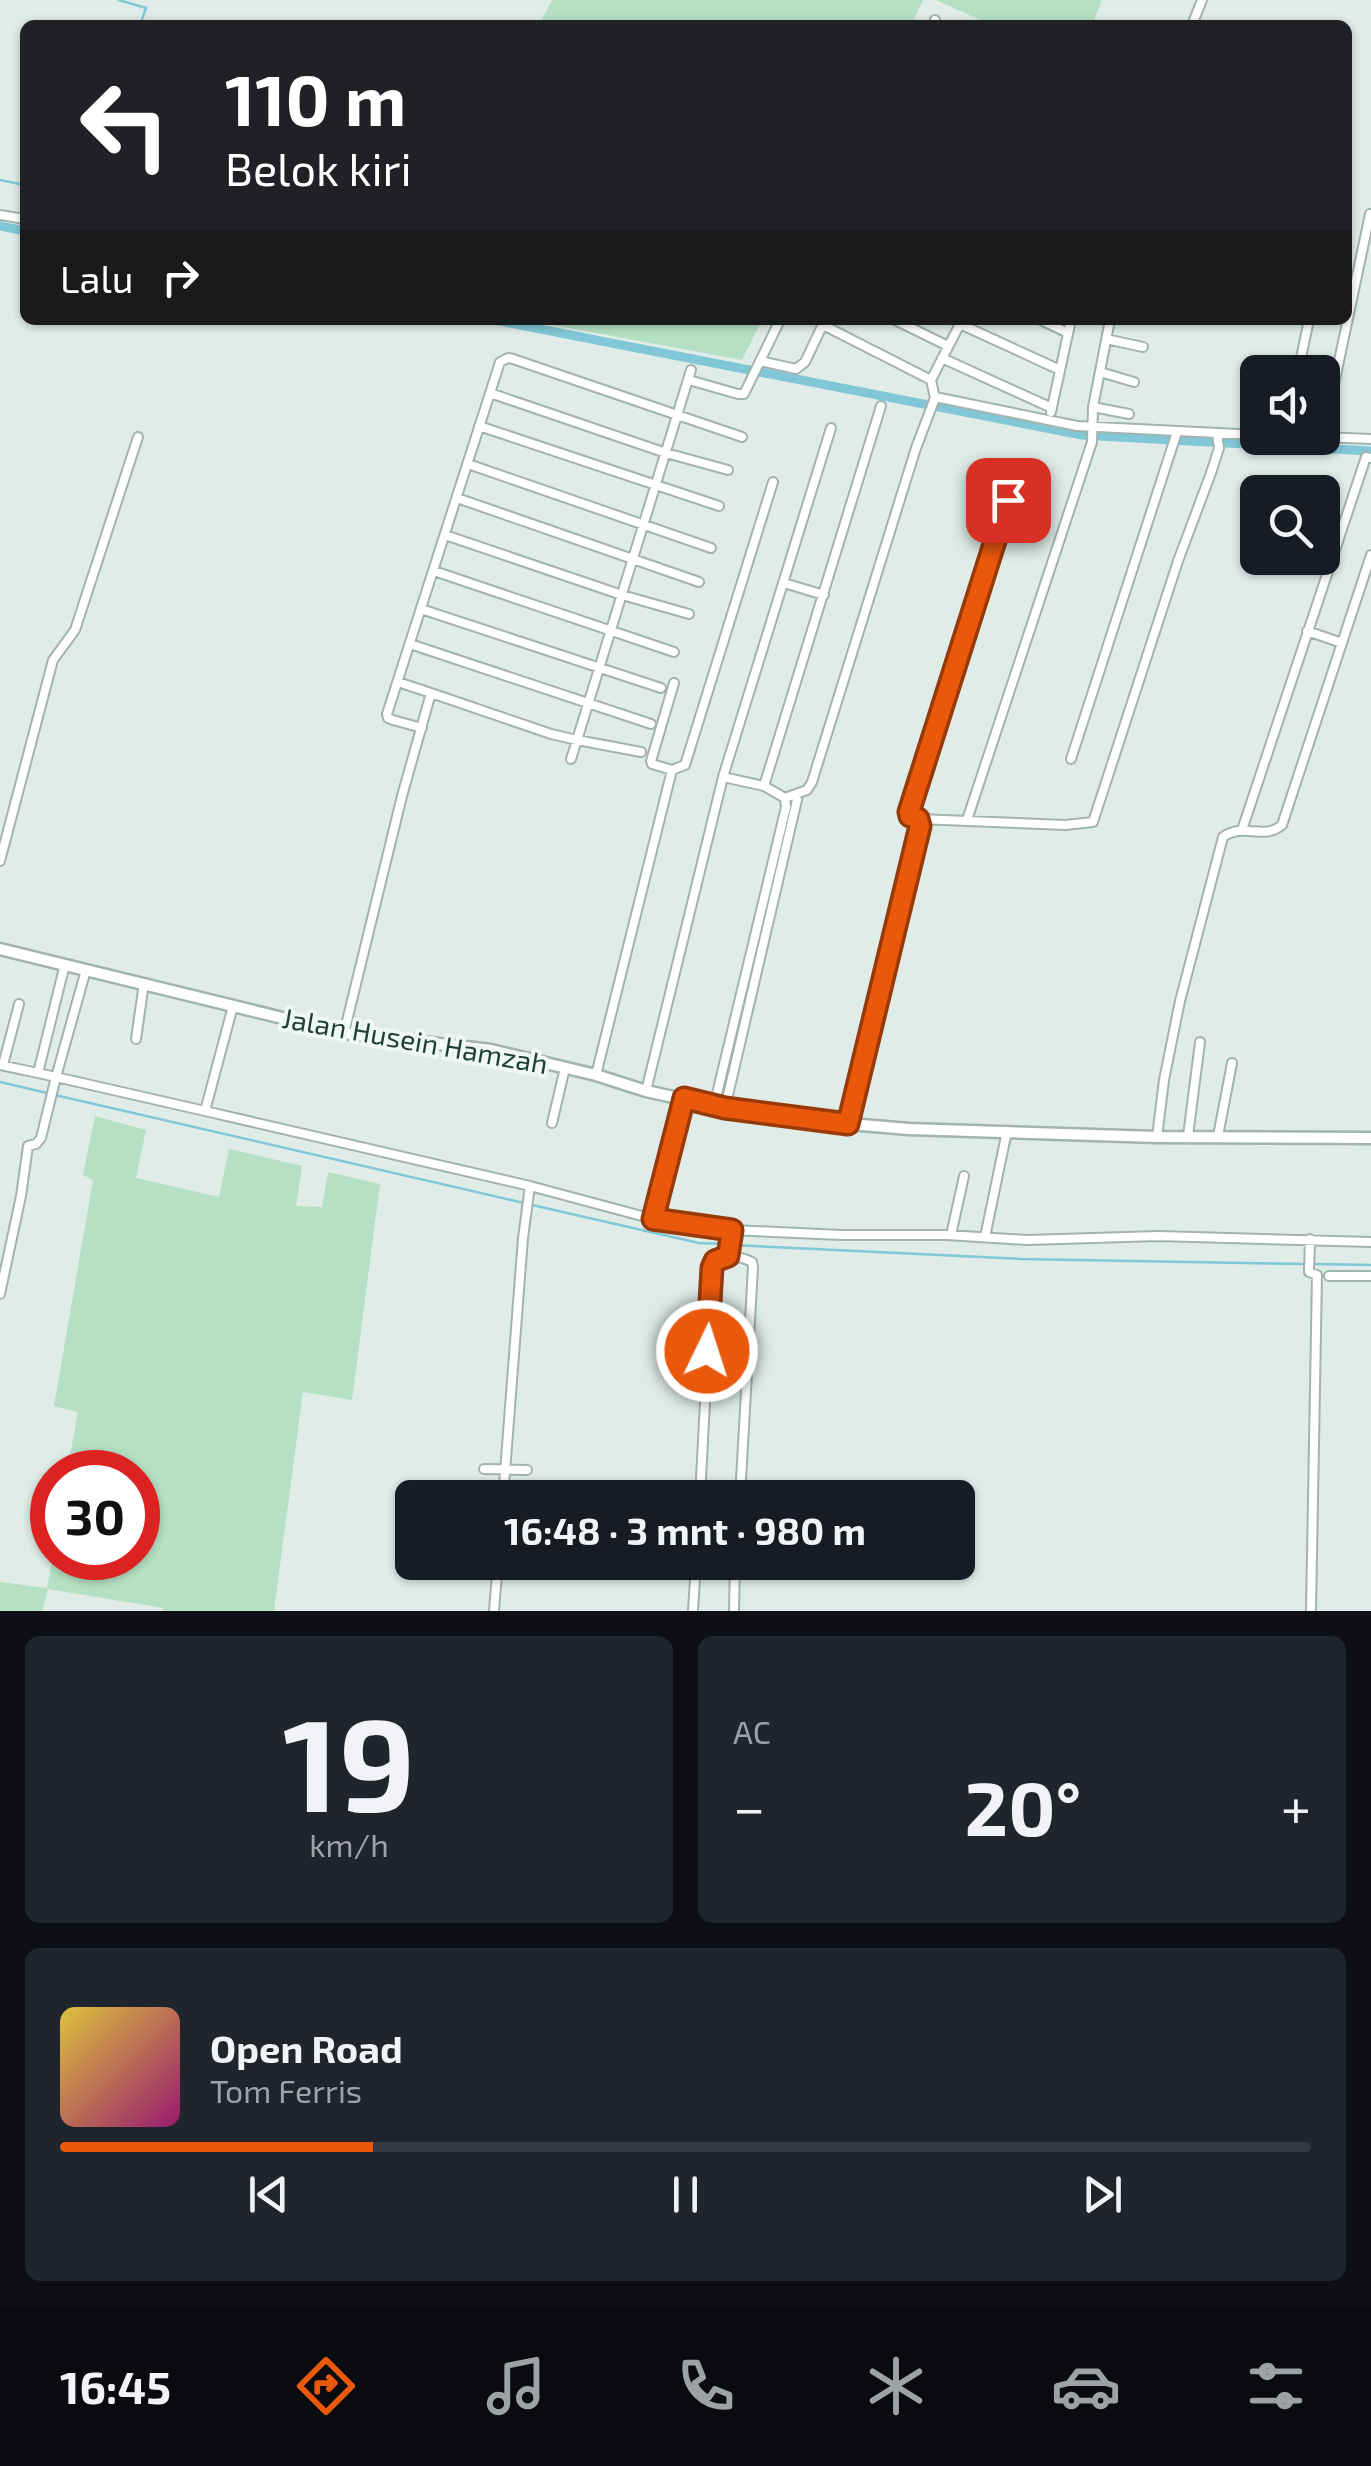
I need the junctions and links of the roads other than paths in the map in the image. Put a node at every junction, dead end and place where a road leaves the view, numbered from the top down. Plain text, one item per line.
1 (1370, 214) edge
2 (1352, 299) edge
3 (778, 325) edge
4 (823, 325) edge
5 (830, 325) edge
6 (905, 325) edge
7 (959, 325) edge
8 (967, 325) edge
9 (1051, 325) edge
10 (1070, 325) edge
11 (1109, 325) edge
12 (1308, 325) edge
13 (1347, 325) edge
14 (1068, 333) junction
15 (1106, 338) junction
16 (948, 346) junction
17 (1143, 347) dead end
18 (1302, 355) edge
19 (1340, 356) edge
20 (942, 358) junction
21 (759, 364) junction
22 (1060, 370) junction
23 (1100, 372) junction
24 (932, 380) junction
25 (1134, 382) dead end
26 (490, 393) junction
27 (935, 397) junction
28 (882, 406) dead end
29 (1093, 407) junction
30 (1052, 408) junction
31 (1128, 414) dead end
32 (678, 415) junction
33 (1050, 421) junction
34 (479, 426) junction
35 (831, 428) dead end
36 (1092, 428) junction
37 (1177, 432) junction
38 (1217, 434) junction
39 (1240, 435) edge
40 (742, 436) dead end
41 (138, 437) dead end
42 (1340, 438) edge
43 (1371, 439) edge
44 (666, 452) junction
45 (1371, 458) edge
46 (468, 464) junction
47 (1020, 464) dead end
48 (728, 470) dead end
49 (773, 482) dead end
50 (655, 487) junction
51 (457, 498) junction
52 (719, 506) dead end
53 (644, 523) junction
54 (446, 534) junction
55 (711, 548) dead end
56 (1371, 555) edge
57 (633, 559) junction
58 (434, 571) junction
59 (699, 582) dead end
60 (784, 583) junction
61 (622, 595) junction
62 (824, 596) junction
63 (421, 609) junction
64 (689, 614) dead end
65 (611, 631) junction
66 (1307, 631) junction
67 (1342, 643) junction
68 (410, 644) junction
69 (674, 652) dead end
70 (600, 668) junction
71 (398, 682) junction
72 (674, 683) dead end
73 (661, 688) dead end
74 (431, 693) junction
75 (590, 704) junction
76 (651, 724) dead end
77 (422, 728) junction
78 (577, 740) junction
79 (641, 752) dead end
80 (571, 758) dead end
81 (1071, 759) dead end
82 (672, 770) junction
83 (723, 778) junction
84 (764, 786) junction
85 (786, 798) junction
86 (797, 800) dead end
87 (918, 819) junction
88 (967, 820) junction
89 (788, 823) junction
90 (1242, 830) junction
91 (0, 861) edge
92 (0, 949) edge
93 (66, 964) junction
94 (86, 970) junction
95 (144, 984) junction
96 (19, 1004) dead end
97 (233, 1006) junction
98 (735, 1015) junction
99 (746, 1018) junction
100 (344, 1033) junction
101 (136, 1039) dead end
102 (1200, 1042) dead end
103 (44, 1055) junction
104 (60, 1060) junction
105 (1232, 1063) dead end
106 (2, 1065) edge
107 (565, 1068) junction
108 (38, 1074) junction
109 (596, 1076) junction
110 (55, 1079) junction
111 (646, 1091) junction
112 (684, 1098) junction
113 (719, 1107) junction
114 (205, 1112) junction
115 (552, 1124) dead end
116 (848, 1124) junction
117 (1007, 1132) junction
118 (1188, 1136) junction
119 (1218, 1136) junction
120 (1157, 1137) junction
121 (1371, 1138) edge
122 (964, 1176) dead end
123 (530, 1190) junction
124 (653, 1219) junction
125 (732, 1232) junction
126 (950, 1235) junction
127 (985, 1237) junction
128 (1371, 1242) edge
129 (1310, 1243) junction
130 (729, 1254) junction
131 (1329, 1276) dead end
132 (1371, 1276) edge
133 (0, 1294) edge
134 (484, 1469) dead end
135 (506, 1470) junction
136 (527, 1470) dead end
137 (505, 1480) edge
138 (701, 1480) edge
139 (741, 1480) edge
140 (497, 1580) edge
141 (695, 1580) edge
142 (735, 1580) edge
143 (494, 1611) edge
144 (694, 1611) edge
145 (734, 1611) edge
146 (1312, 1611) edge

1 - 2 street
3 - 21 street
4 - 21 street
5 - 24 street
6 - 16 street
7 - 16 street
8 - 22 street
9 - 14 street
10 - 14 street
11 - 15 street
12 - 18 street
13 - 19 street
14 - 22 street
15 - 17 street
15 - 23 street
16 - 20 street
20 - 24 street
20 - 30 street
21 - 32 street
22 - 30 street
23 - 25 street
23 - 29 street
24 - 27 street
26 - 32 street
26 - 34 street
26 - 44 street
27 - 33 street
27 - 85 street
28 - 62 street
29 - 31 street
29 - 36 street
30 - 33 street
32 - 40 street
32 - 44 street
33 - 36 street
34 - 46 street
34 - 50 street
35 - 60 street
36 - 37 street
36 - 88 street
37 - 38 street
37 - 81 street
38 - 39 street
38 - 88 street
41 - 91 street
42 - 43 street
44 - 48 street
44 - 50 street
45 - 66 street
46 - 51 street
46 - 53 street
47 - 87 street
49 - 82 street
50 - 52 street
50 - 53 street
51 - 54 street
51 - 57 street
53 - 55 street
53 - 57 street
54 - 58 street
54 - 61 street
56 - 67 street
57 - 59 street
57 - 61 street
58 - 63 street
58 - 65 street
60 - 62 street
60 - 83 street
61 - 64 street
61 - 65 street
62 - 84 street
63 - 68 street
63 - 70 street
65 - 69 street
65 - 70 street
66 - 67 street
66 - 90 street
67 - 90 street
68 - 71 street
68 - 75 street
70 - 73 street
70 - 75 street
71 - 74 street
71 - 77 street
72 - 82 street
74 - 77 street
74 - 78 street
75 - 76 street
75 - 78 street
77 - 100 street
78 - 79 street
78 - 80 street
82 - 109 street
83 - 84 street
83 - 111 street
84 - 85 street
85 - 89 street
86 - 89 street
87 - 88 street
87 - 116 street
89 - 98 street
89 - 99 street
90 - 120 street
92 - 93 street, Jalan Husein Hamzah
93 - 94 street, Jalan Husein Hamzah
93 - 103 street
94 - 95 street, Jalan Husein Hamzah
94 - 104 street
95 - 97 street, Jalan Husein Hamzah
95 - 101 street
96 - 106 street
97 - 100 street, Jalan Husein Hamzah
97 - 114 street
98 - 99 street
98 - 113 street
99 - 113 street
100 - 107 street, Jalan Husein Hamzah
102 - 118 street
103 - 104 street
103 - 108 street
104 - 110 street
105 - 119 street
106 - 108 street
107 - 109 street, Jalan Husein Hamzah
107 - 115 street
108 - 110 street
109 - 111 street, Jalan Husein Hamzah
110 - 114 street
110 - 133 street
111 - 112 street, Jalan Husein Hamzah
112 - 113 street, Jalan Husein Hamzah
112 - 124 street
113 - 116 street, Jalan Husein Hamzah
114 - 123 street
116 - 117 street, Jalan Husein Hamzah
117 - 120 street, Jalan Husein Hamzah
117 - 127 street
118 - 119 street, Jalan Husein Hamzah
118 - 120 street, Jalan Husein Hamzah
119 - 121 street, Jalan Husein Hamzah
122 - 126 street
123 - 124 street
123 - 135 street
124 - 125 street
125 - 126 street
125 - 130 street
126 - 127 street
127 - 129 street
128 - 129 street
129 - 146 street
130 - 138 street
130 - 139 street
131 - 132 street
134 - 135 street
135 - 136 street
135 - 137 street
140 - 143 street
141 - 144 street
142 - 145 street

